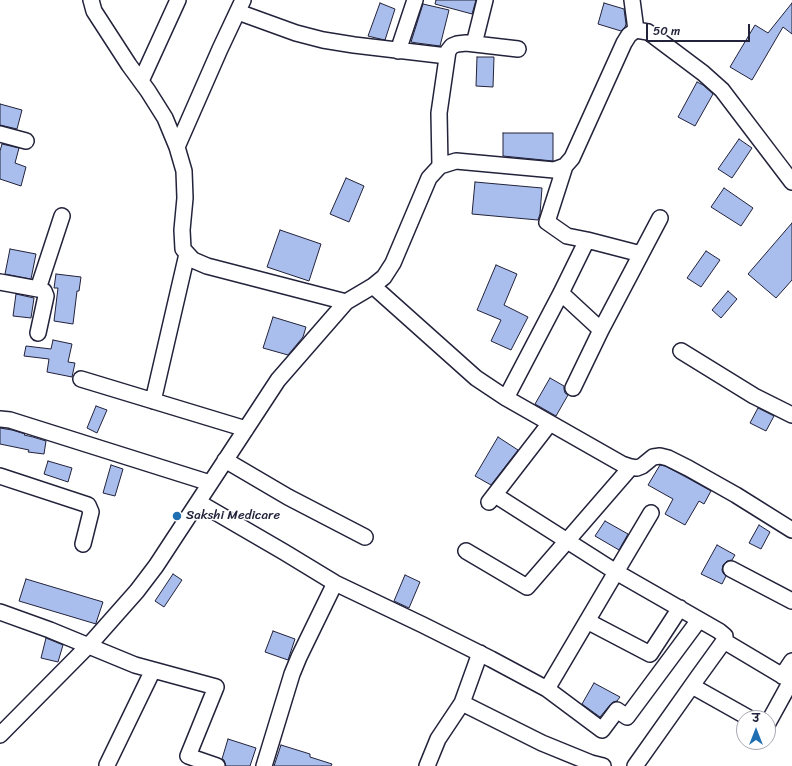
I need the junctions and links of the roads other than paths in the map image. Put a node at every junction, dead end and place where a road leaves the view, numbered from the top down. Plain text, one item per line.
1 (91, 0) edge
2 (178, 0) edge
3 (415, 0) edge
4 (485, 0) edge
5 (632, 0) edge
6 (240, 6) edge
7 (636, 30) junction
8 (474, 44) junction
9 (518, 49) dead end
10 (398, 50) junction
11 (447, 56) junction
12 (141, 81) junction
13 (0, 134) edge
14 (26, 141) dead end
15 (178, 146) junction
16 (440, 166) junction
17 (565, 166) junction
18 (792, 182) edge
19 (62, 216) dead end
20 (660, 218) dead end
21 (587, 240) junction
22 (187, 254) junction
23 (641, 254) junction
24 (0, 282) edge
25 (373, 286) junction
26 (38, 289) junction
27 (561, 293) junction
28 (346, 302) junction
29 (601, 330) junction
30 (38, 333) dead end
31 (681, 351) dead end
32 (81, 379) dead end
33 (573, 388) dead end
34 (506, 398) junction
35 (153, 401) junction
36 (792, 415) edge
37 (0, 419) edge
38 (550, 423) junction
39 (246, 429) junction
40 (225, 460) junction
41 (631, 468) junction
42 (0, 476) edge
43 (210, 483) junction
44 (198, 502) junction
45 (651, 513) dead end
46 (792, 530) edge
47 (365, 537) dead end
48 (567, 541) junction
49 (83, 544) dead end
50 (466, 551) dead end
51 (731, 568) dead end
52 (616, 572) junction
53 (335, 583) junction
54 (792, 601) edge
55 (680, 608) junction
56 (0, 612) edge
57 (699, 620) junction
58 (587, 621) junction
59 (724, 641) junction
60 (657, 643) junction
61 (88, 646) junction
62 (480, 654) junction
63 (673, 655) junction
64 (792, 661) edge
65 (153, 670) junction
66 (782, 676) junction
67 (692, 686) junction
68 (547, 689) junction
69 (462, 703) junction
70 (775, 710) edge
71 (736, 711) edge
72 (0, 736) edge
73 (107, 765) dead end
74 (217, 766) edge
75 (264, 766) edge
76 (427, 766) edge
77 (603, 766) edge
78 (635, 766) edge

1 - 12 street
2 - 12 street
3 - 10 street
4 - 8 street
5 - 7 street
6 - 10 street
6 - 15 street
7 - 17 street
7 - 18 street
8 - 9 street
8 - 11 street
10 - 11 street
11 - 16 street
12 - 15 street
13 - 14 street
15 - 22 street
16 - 17 street
16 - 25 street
17 - 21 street
19 - 26 street
20 - 23 street
21 - 23 street
21 - 27 street
22 - 28 street
22 - 35 street
23 - 29 street
24 - 26 street
25 - 28 street
25 - 34 street
26 - 30 street
27 - 29 street
27 - 34 street
28 - 39 street
29 - 33 street
31 - 36 street
32 - 35 street
34 - 38 street
35 - 39 street
37 - 43 street
38 - 41 street
38 - 48 street
39 - 40 street
40 - 43 street
40 - 47 street
41 - 46 street
41 - 48 street
42 - 49 street
43 - 44 street
44 - 53 street
44 - 61 street
45 - 52 street
48 - 50 street
48 - 52 street
51 - 54 street
52 - 55 street
52 - 58 street
53 - 62 street
53 - 75 street
55 - 57 street
55 - 60 street
56 - 61 street
57 - 59 street
57 - 63 street
58 - 60 street
58 - 68 street
59 - 66 street
59 - 67 street
60 - 63 street
61 - 65 street
61 - 72 street
62 - 68 street
62 - 69 street
63 - 68 street
64 - 66 street
65 - 73 street
65 - 74 street
66 - 70 street
67 - 71 street
67 - 78 street
69 - 76 street
69 - 77 street

